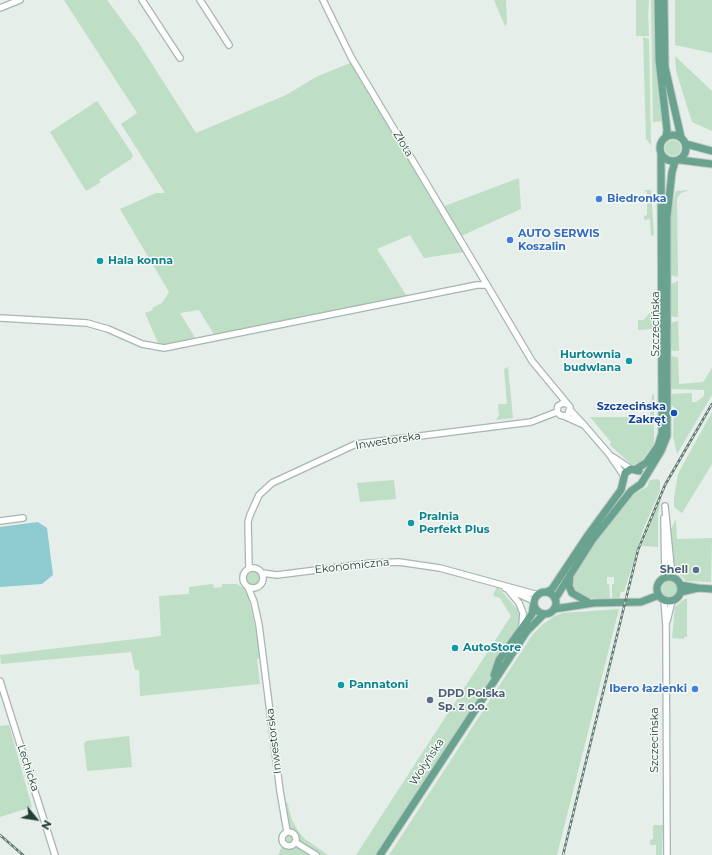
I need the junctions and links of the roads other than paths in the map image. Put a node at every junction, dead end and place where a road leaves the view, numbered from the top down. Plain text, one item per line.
1 (20, 0) edge
2 (142, 0) edge
3 (200, 0) edge
4 (323, 0) edge
5 (658, 0) edge
6 (664, 0) edge
7 (0, 8) edge
8 (229, 46) dead end
9 (180, 58) dead end
10 (666, 137) junction
11 (681, 137) junction
12 (686, 144) junction
13 (712, 151) edge
14 (661, 154) junction
15 (678, 161) junction
16 (712, 164) edge
17 (487, 285) junction
18 (0, 318) edge
19 (554, 389) junction
20 (567, 404) junction
21 (557, 410) junction
22 (570, 410) junction
23 (564, 416) junction
24 (584, 425) junction
25 (610, 454) junction
26 (633, 469) junction
27 (624, 478) junction
28 (643, 480) junction
29 (636, 488) junction
30 (665, 508) dead end
31 (23, 518) dead end
32 (0, 521) edge
33 (250, 547) junction
34 (249, 568) junction
35 (257, 568) junction
36 (570, 572) junction
37 (262, 573) junction
38 (276, 575) junction
39 (668, 577) junction
40 (263, 581) junction
41 (497, 584) junction
42 (680, 585) junction
43 (248, 587) junction
44 (255, 588) junction
45 (698, 588) junction
46 (712, 589) edge
47 (509, 591) junction
48 (547, 592) junction
49 (681, 592) junction
50 (660, 595) junction
51 (536, 599) junction
52 (555, 600) junction
53 (672, 601) junction
54 (254, 602) junction
55 (591, 603) junction
56 (554, 608) junction
57 (544, 614) junction
58 (666, 625) junction
59 (522, 626) junction
60 (0, 682) edge
61 (492, 683) junction
62 (287, 832) junction
63 (295, 842) junction
64 (380, 854) edge
65 (55, 855) edge
66 (316, 855) edge
67 (667, 855) edge

1 - 7 street
2 - 9 street
3 - 8 street
4 - 17 street, Złota
5 - 10 main road
6 - 11 main road
10 - 11 main road
10 - 14 main road
11 - 12 main road
12 - 13 main road
12 - 15 main road
14 - 15 main road
14 - 26 main road, Szczecińska
15 - 16 main road
15 - 28 main road, Szczecińska
17 - 18 street
17 - 19 street, Złota
19 - 20 street, Złota
19 - 21 street
20 - 21 street
20 - 22 street
21 - 23 street
21 - 33 street, Inwestorska
22 - 23 street
22 - 24 street
23 - 24 street
24 - 25 street
25 - 26 street
25 - 27 street
26 - 27 main road
26 - 28 main road
27 - 29 main road
27 - 48 main road
28 - 29 main road
29 - 36 main road
30 - 39 street
31 - 32 street
33 - 34 street, Inwestorska
33 - 35 street, Inwestorska
34 - 35 street
34 - 43 street
35 - 37 street
36 - 52 main road
36 - 55 main road
37 - 38 street, Ekonomiczna
37 - 40 street
38 - 40 street, Ekonomiczna
38 - 41 street, Ekonomiczna
39 - 42 main road
39 - 50 main road
40 - 44 street
41 - 47 street, Ekonomiczna
41 - 51 street, Ekonomiczna
42 - 45 main road
42 - 49 main road
43 - 44 street
43 - 54 street, Inwestorska
44 - 54 street, Inwestorska
45 - 46 main road
45 - 49 main road
47 - 51 street, Ekonomiczna
47 - 59 street
48 - 51 main road
48 - 52 main road
49 - 53 main road
50 - 53 main road
50 - 55 main road
50 - 58 street, Szczecińska
51 - 57 main road
51 - 59 main road, Wołyńska
52 - 55 main road
52 - 56 main road
53 - 58 street, Szczecińska
54 - 62 street, Inwestorska
55 - 56 main road
56 - 57 main road
57 - 61 main road, Wołyńska
58 - 67 street, Szczecińska
59 - 61 main road, Wołyńska
60 - 65 street, Lechicka
61 - 64 main road, Wołyńska
62 - 63 street
62 - 63 street
63 - 66 street

